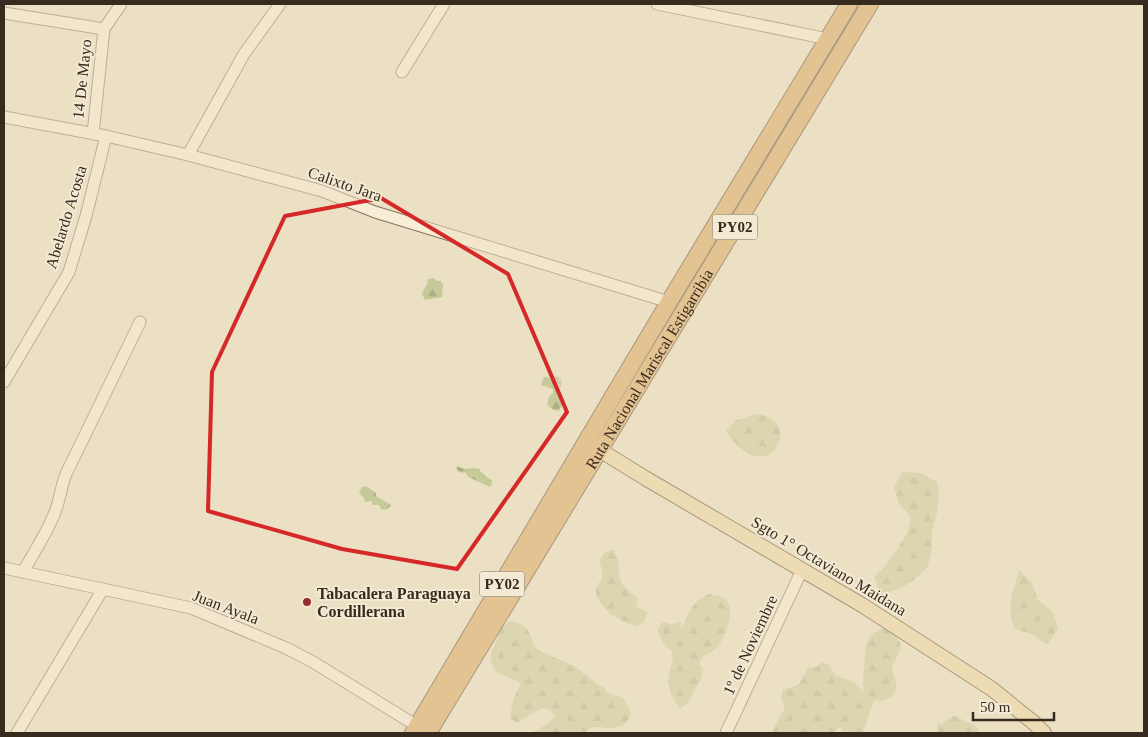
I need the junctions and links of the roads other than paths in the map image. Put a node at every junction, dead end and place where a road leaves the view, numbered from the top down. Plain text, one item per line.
1 (121, 4) edge
2 (280, 4) edge
3 (444, 4) edge
4 (657, 4) edge
5 (849, 4) edge
6 (870, 4) edge
7 (4, 13) edge
8 (104, 29) junction
9 (828, 39) junction
10 (402, 72) dead end
11 (4, 117) edge
12 (93, 134) junction
13 (106, 136) junction
14 (188, 155) junction
15 (669, 302) junction
16 (140, 322) dead end
17 (4, 382) edge
18 (593, 446) junction
19 (802, 570) junction
20 (5, 572) edge
21 (23, 572) junction
22 (103, 589) junction
23 (1033, 728) edge
24 (419, 731) edge
25 (730, 732) edge
26 (17, 733) edge
27 (1044, 733) edge

1 - 8 street, 14 De Mayo
2 - 14 street
3 - 10 street
4 - 9 street
5 - 9 highway, Ruta Nacional Mariscal Estigarribia / PY02
6 - 18 highway, Ruta Nacional Mariscal Estigarribia / PY02
7 - 8 street
8 - 12 street, 14 De Mayo
9 - 15 highway, Ruta Nacional Mariscal Estigarribia / PY02
11 - 12 street, Calixto Jara
12 - 13 street, Calixto Jara
13 - 14 street, Calixto Jara
13 - 17 street, Abelardo Acosta
14 - 15 street, Calixto Jara
15 - 18 highway, Ruta Nacional Mariscal Estigarribia / PY02
16 - 21 street
18 - 19 main road, Sgto 1° Octaviano Maidana
18 - 24 highway, Ruta Nacional Mariscal Estigarribia / PY02
19 - 23 main road, Sgto 1° Octaviano Maidana
19 - 25 street, 1º de Noviembre
20 - 21 street, Juan Ayala
21 - 22 street, Juan Ayala
22 - 24 street, Juan Ayala
22 - 26 street
23 - 27 main road, Sgto 1° Octaviano Maidana

